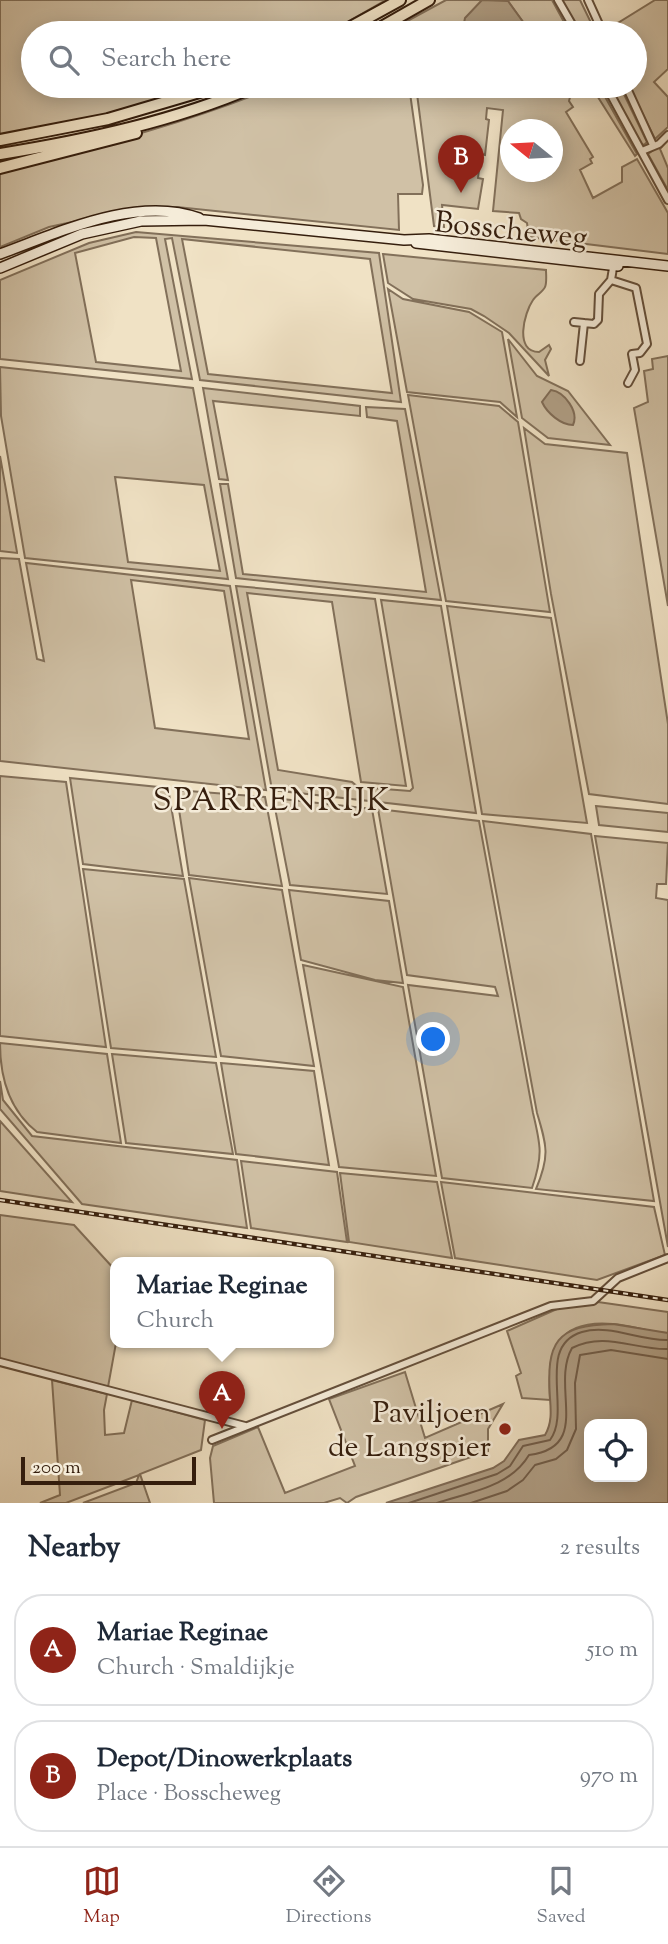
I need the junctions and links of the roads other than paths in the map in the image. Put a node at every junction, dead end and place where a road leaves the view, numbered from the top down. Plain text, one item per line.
1 (400, 0) edge
2 (429, 0) edge
3 (558, 0) edge
4 (588, 0) edge
5 (362, 21) edge
6 (392, 21) edge
7 (570, 21) edge
8 (598, 21) edge
9 (179, 98) edge
10 (222, 98) edge
11 (613, 98) edge
12 (631, 98) edge
13 (166, 118) junction
14 (668, 135) edge
15 (0, 141) edge
16 (653, 145) junction
17 (642, 151) junction
18 (0, 154) edge
19 (0, 168) edge
20 (668, 200) edge
21 (204, 220) junction
22 (0, 254) edge
23 (614, 262) junction
24 (666, 266) edge
25 (0, 268) edge
26 (611, 280) junction
27 (574, 322) dead end
28 (584, 323) junction
29 (580, 360) dead end
30 (628, 383) dead end
31 (668, 1258) edge
32 (0, 1362) edge
33 (247, 1426) junction
34 (212, 1440) dead end

1 - 5 highway
2 - 6 highway
3 - 7 street
4 - 8 street
9 - 15 highway
10 - 13 highway
11 - 17 street
12 - 16 street
13 - 18 highway
13 - 19 highway
14 - 16 street
16 - 17 street
17 - 20 street
21 - 22 main road, Bosscheweg
21 - 23 main road, Bosscheweg
21 - 25 main road, Bosscheweg
23 - 24 main road, Bosscheweg
23 - 26 street, Bosscheweg
26 - 28 street, Bosscheweg
26 - 30 street, Bosscheweg
27 - 28 street
28 - 29 street, Bosscheweg
31 - 33 street
32 - 33 street
33 - 34 street

